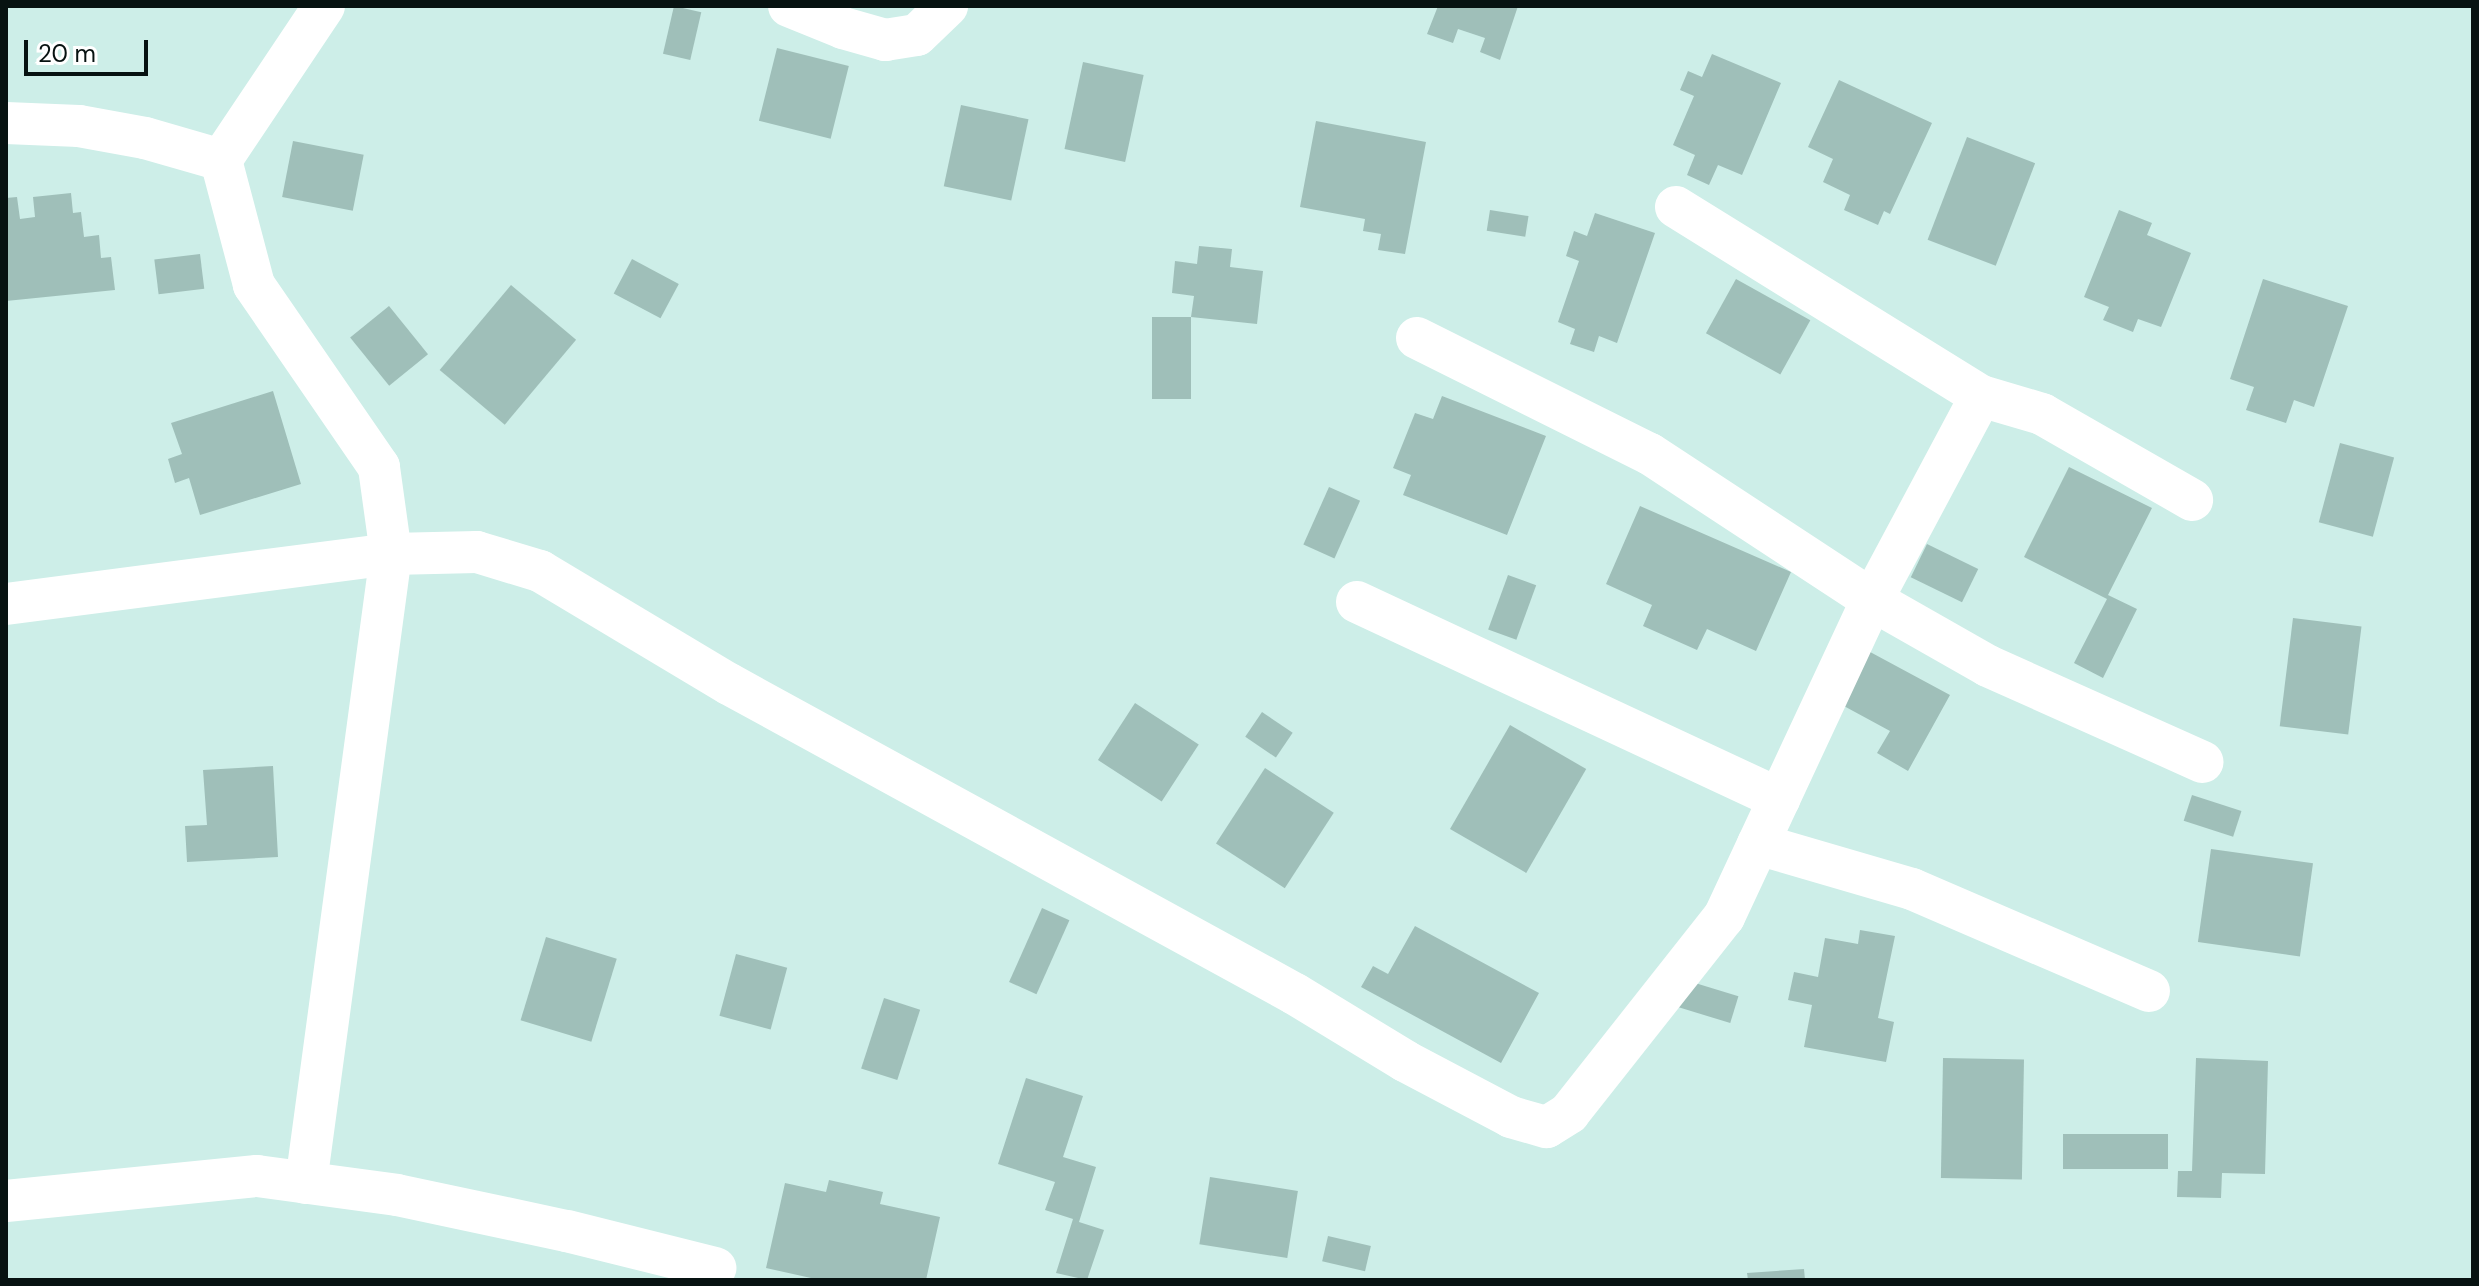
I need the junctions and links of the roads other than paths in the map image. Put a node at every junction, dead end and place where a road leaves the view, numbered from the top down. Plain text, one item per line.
1 (324, 6) edge
2 (789, 6) edge
3 (947, 6) edge
4 (6, 123) edge
5 (221, 160) junction
6 (1676, 207) dead end
7 (1417, 338) dead end
8 (1981, 396) junction
9 (2192, 500) dead end
10 (391, 554) junction
11 (1872, 600) junction
12 (1357, 602) dead end
13 (6, 604) edge
14 (2203, 762) dead end
15 (1779, 799) junction
16 (1758, 844) junction
17 (2149, 991) dead end
18 (306, 1183) junction
19 (6, 1201) edge
20 (715, 1268) dead end

1 - 5 street
2 - 3 street
4 - 5 street
5 - 10 street
6 - 8 street
7 - 11 street
8 - 9 street
8 - 11 street
10 - 13 street
10 - 16 street
10 - 18 street
11 - 14 street
11 - 15 street
12 - 15 street
15 - 16 street
16 - 17 street
18 - 19 street
18 - 20 street

